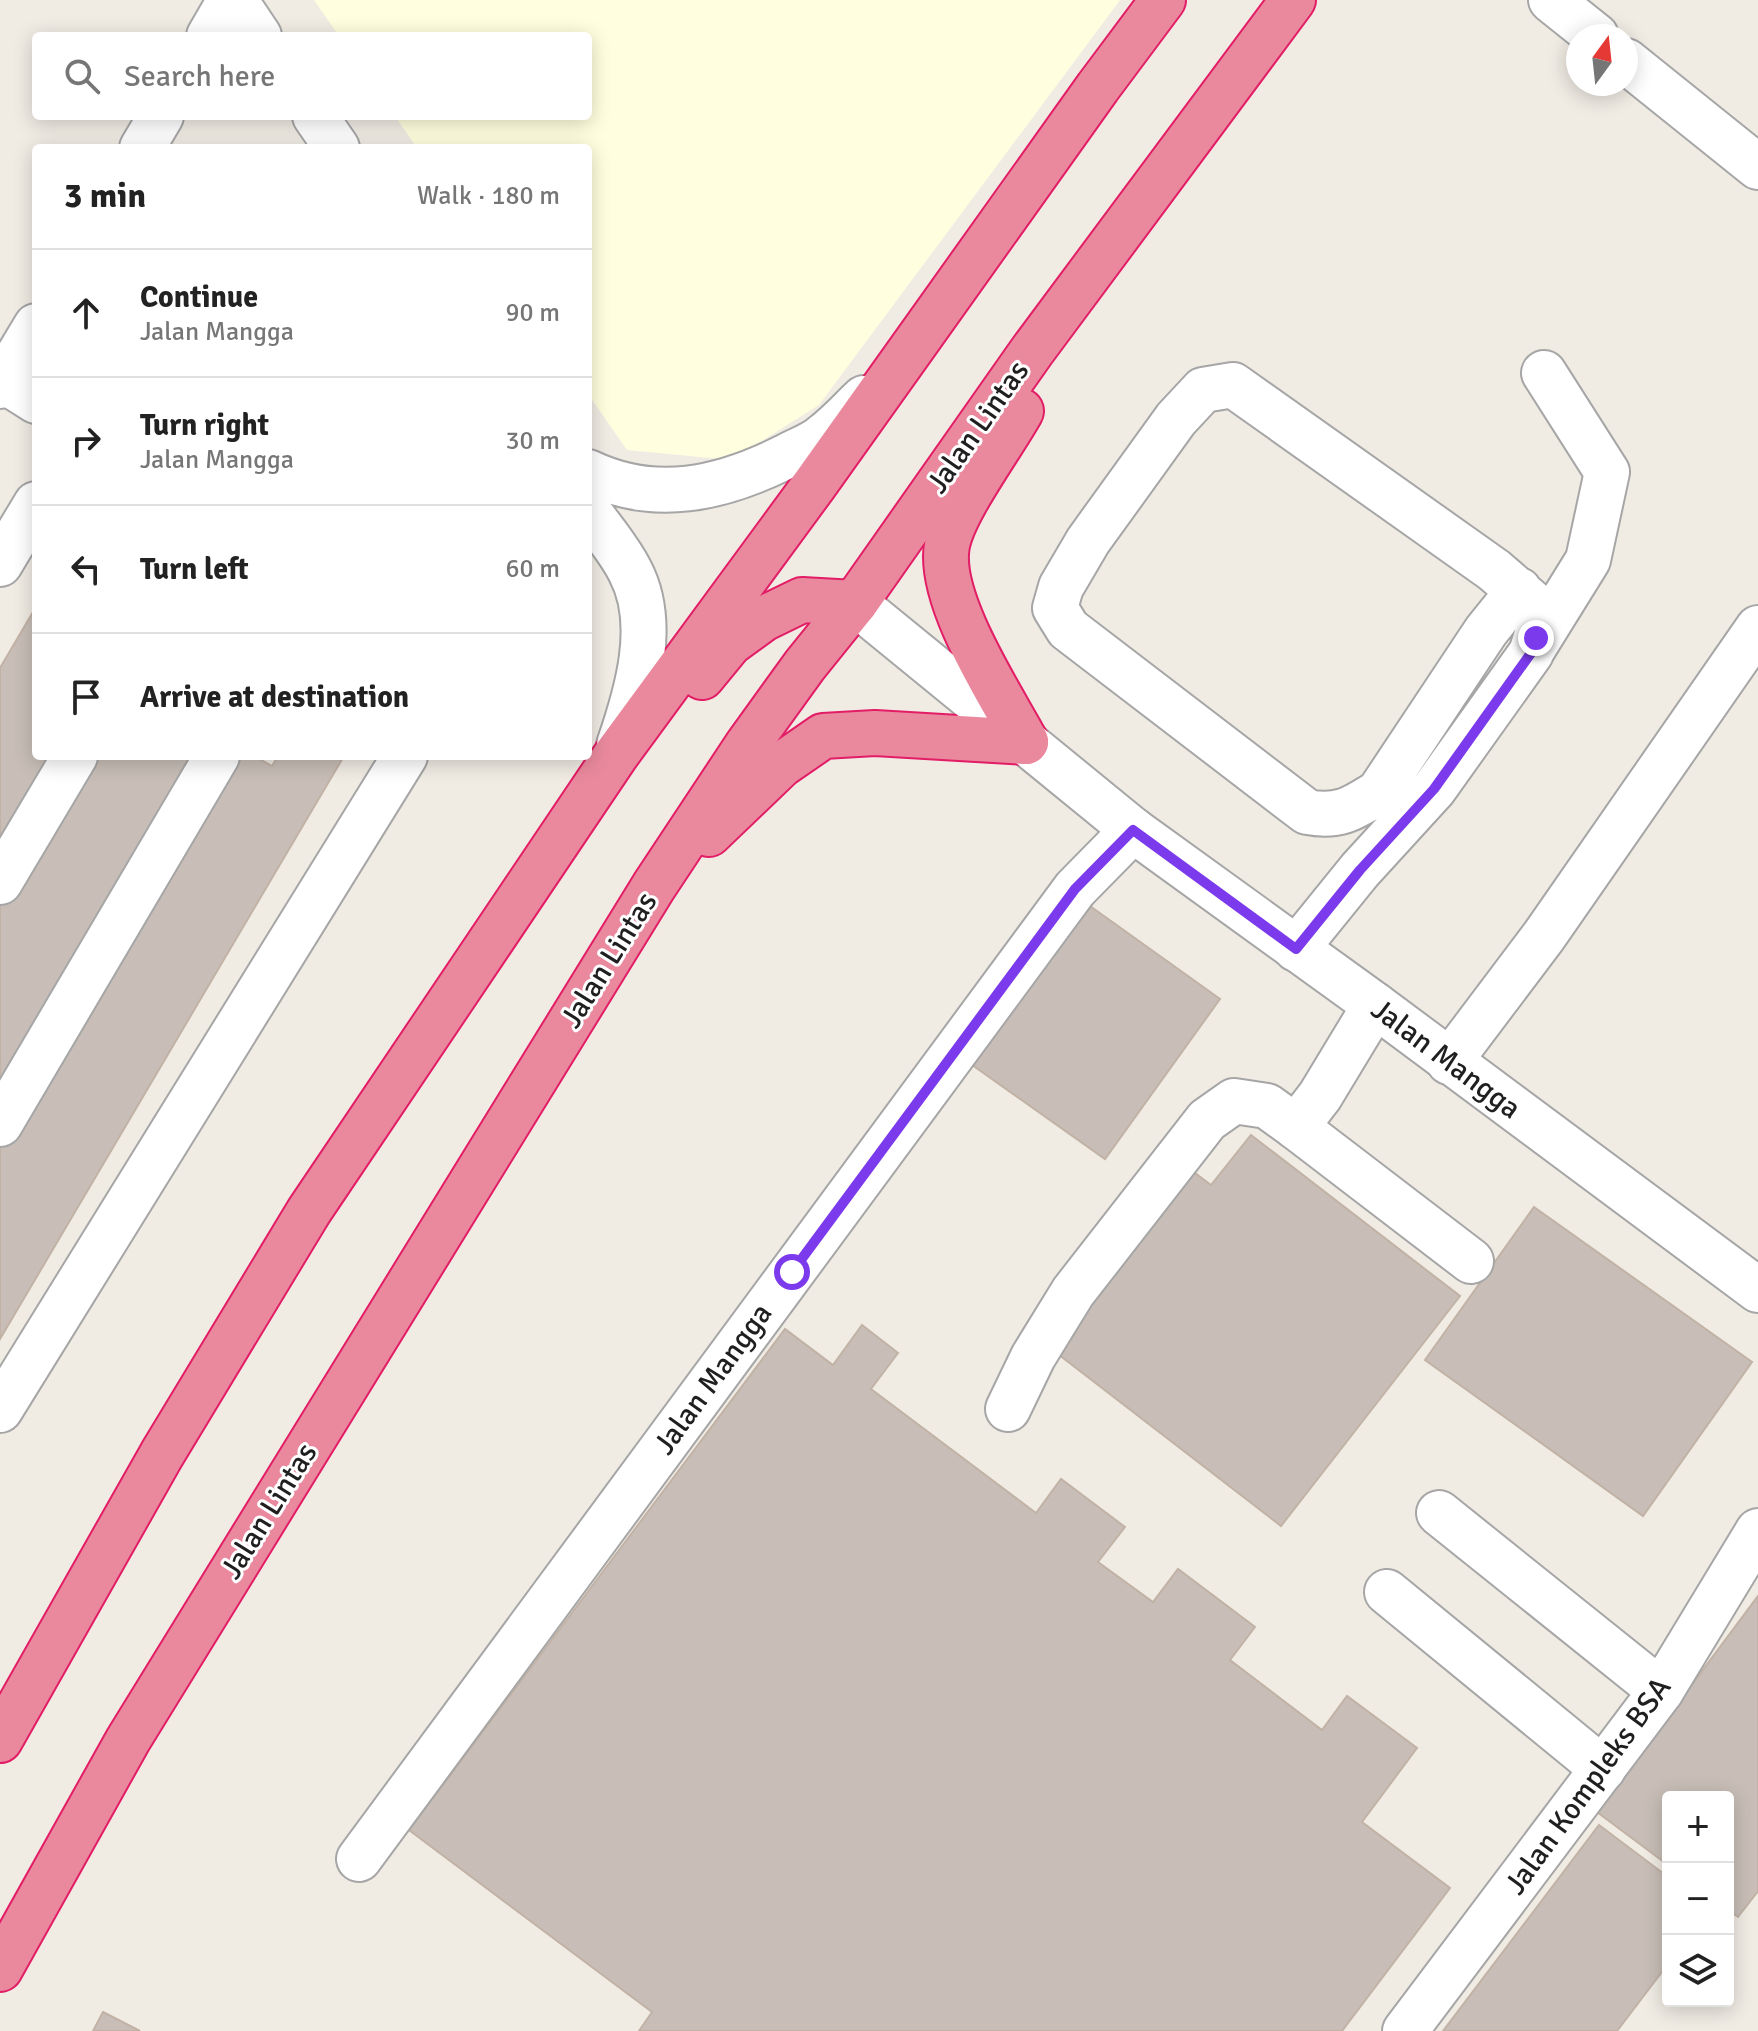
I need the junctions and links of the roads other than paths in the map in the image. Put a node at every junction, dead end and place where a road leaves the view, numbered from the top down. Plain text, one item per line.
1 (232, 0) edge
2 (1163, 0) edge
3 (1293, 0) edge
4 (1551, 0) edge
5 (1581, 24) edge
6 (212, 32) edge
7 (256, 32) edge
8 (1638, 69) edge
9 (159, 120) edge
10 (318, 120) edge
11 (144, 144) edge
12 (334, 144) edge
13 (1751, 148) edge
14 (32, 337) edge
15 (1032, 351) junction
16 (897, 367) junction
17 (1544, 373) dead end
18 (13, 389) edge
19 (592, 474) edge
20 (32, 511) edge
21 (592, 516) edge
22 (0, 564) edge
23 (1519, 590) junction
24 (855, 603) junction
25 (1758, 628) edge
26 (1531, 653) junction
27 (1026, 742) junction
28 (616, 755) junction
29 (73, 760) edge
30 (215, 760) edge
31 (403, 760) edge
32 (1133, 830) junction
33 (0, 882) edge
34 (654, 886) junction
35 (513, 908) junction
36 (1296, 949) junction
37 (1375, 1005) junction
38 (1449, 1062) junction
39 (0, 1124) edge
40 (1296, 1127) junction
41 (1471, 1261) dead end
42 (1758, 1290) edge
43 (1008, 1409) dead end
44 (0, 1410) edge
45 (1439, 1513) dead end
46 (1758, 1531) edge
47 (1387, 1592) dead end
48 (1661, 1691) junction
49 (0, 1740) edge
50 (1603, 1769) junction
51 (359, 1859) dead end
52 (0, 1969) edge
53 (1405, 2031) edge

1 - 6 street
1 - 7 street
2 - 16 highway
3 - 15 highway, Jalan Lintas
4 - 5 street
8 - 13 street
9 - 11 street
10 - 12 street
14 - 18 street
15 - 24 highway, Jalan Lintas
15 - 27 highway
16 - 19 street
16 - 28 highway
17 - 26 street
20 - 22 street
21 - 28 street
23 - 23 street
23 - 26 street
24 - 27 street, Jalan Mangga
24 - 34 highway, Jalan Lintas
24 - 35 highway
25 - 38 street
26 - 36 street
27 - 32 street, Jalan Mangga
27 - 34 highway
28 - 35 highway
29 - 33 street
30 - 39 street
31 - 44 street
32 - 36 street, Jalan Mangga
32 - 51 street, Jalan Mangga
34 - 52 highway, Jalan Lintas
35 - 49 highway
36 - 37 street, Jalan Mangga
37 - 38 street, Jalan Mangga
37 - 40 street
38 - 42 street, Jalan Mangga
40 - 41 street
40 - 43 street
45 - 48 street
46 - 48 street, Jalan Kompleks BSA
47 - 50 street
48 - 50 street, Jalan Kompleks BSA
50 - 53 street, Jalan Kompleks BSA

